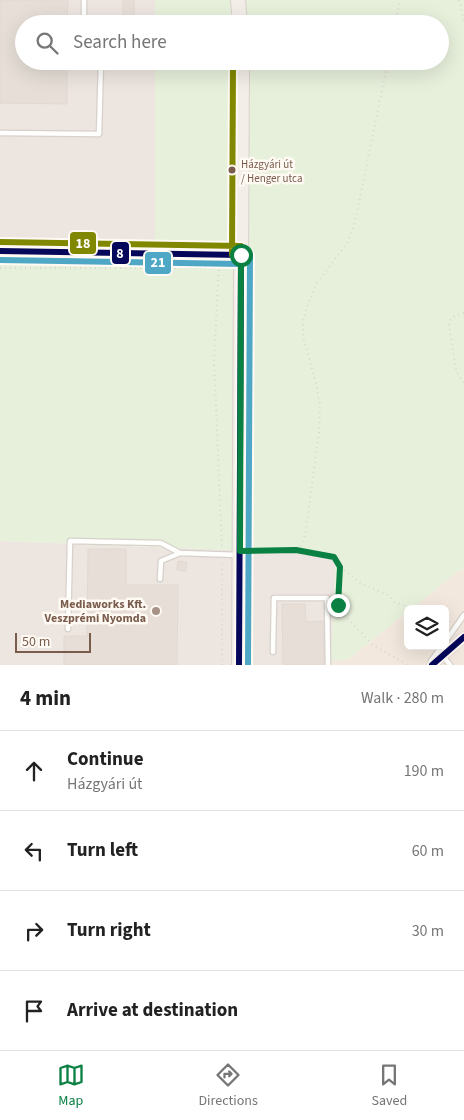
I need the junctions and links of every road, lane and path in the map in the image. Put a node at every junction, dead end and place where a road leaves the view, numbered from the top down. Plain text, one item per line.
1 (84, 0) edge
2 (238, 0) edge
3 (400, 0) edge
4 (459, 0) edge
5 (84, 15) edge
6 (239, 15) edge
7 (397, 15) edge
8 (464, 20) edge
9 (101, 70) edge
10 (242, 70) edge
11 (386, 70) edge
12 (0, 133) edge
13 (0, 251) edge
14 (218, 255) junction
15 (241, 255) junction
16 (0, 268) edge
17 (219, 268) junction
18 (464, 313) edge
19 (464, 384) edge
20 (296, 550) junction
21 (180, 553) junction
22 (240, 553) junction
23 (222, 554) junction
24 (340, 567) junction
25 (160, 580) dead end
26 (404, 606) edge
27 (464, 615) edge
28 (68, 629) dead end
29 (449, 636) edge
30 (464, 637) edge
31 (442, 651) edge
32 (273, 652) dead end
33 (222, 665) edge
34 (239, 665) edge
35 (328, 665) edge
36 (407, 665) edge
37 (430, 665) edge
38 (450, 665) edge

1 - 5 lane
2 - 6 main road
3 - 7 path
4 - 8 path
9 - 12 lane
10 - 15 main road
11 - 20 path
13 - 14 street
14 - 15 street
14 - 17 path
15 - 22 main road
16 - 17 path
17 - 23 path
18 - 19 path
20 - 22 path
20 - 24 path
21 - 23 lane
21 - 25 lane
21 - 28 lane
22 - 23 lane
22 - 34 main road
23 - 33 path
24 - 26 path
24 - 36 path
27 - 29 lane
30 - 31 street
31 - 37 street
31 - 38 lane
32 - 35 lane

